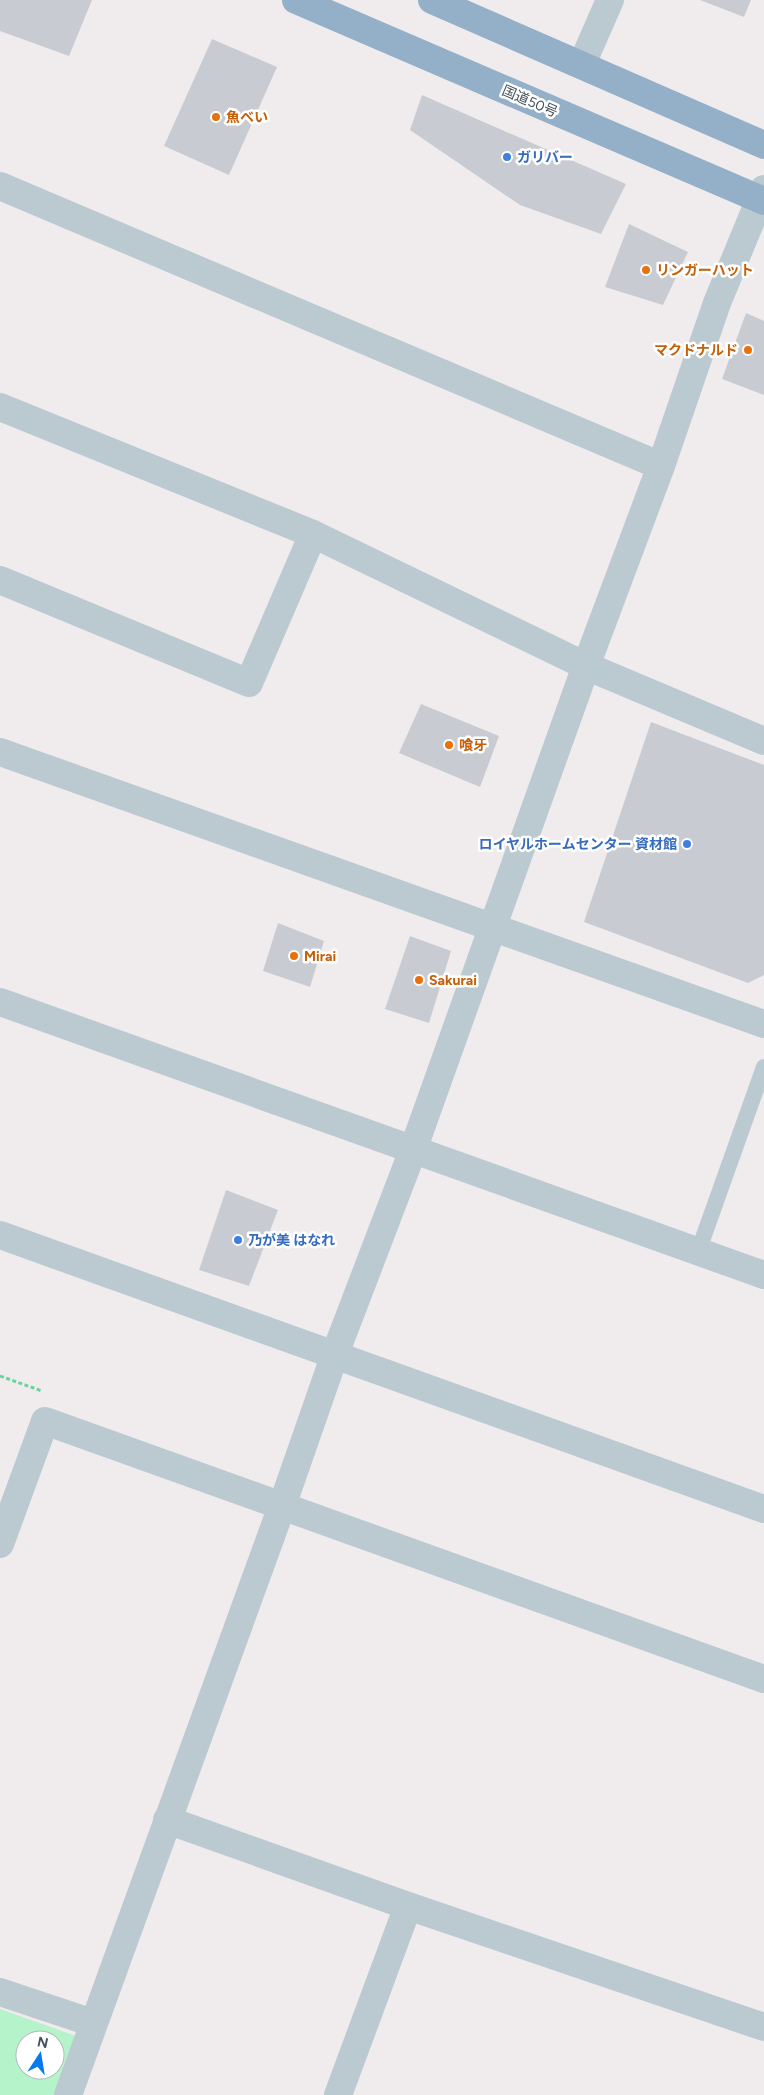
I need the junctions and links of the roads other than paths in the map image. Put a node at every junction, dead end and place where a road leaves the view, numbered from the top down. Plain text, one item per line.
1 (296, 0) edge
2 (432, 0) edge
3 (610, 0) edge
4 (582, 64) junction
5 (764, 145) edge
6 (0, 186) edge
7 (763, 196) edge
8 (0, 407) edge
9 (661, 466) junction
10 (313, 534) junction
11 (0, 580) edge
12 (586, 666) junction
13 (764, 741) edge
14 (0, 752) edge
15 (494, 928) junction
16 (0, 1002) edge
17 (764, 1024) edge
18 (764, 1067) edge
19 (413, 1150) junction
20 (0, 1235) edge
21 (698, 1252) junction
22 (764, 1275) edge
23 (335, 1354) junction
24 (282, 1506) junction
25 (764, 1509) edge
26 (3, 1527) edge
27 (764, 1679) edge
28 (167, 1820) junction
29 (408, 1906) junction
30 (0, 1992) edge
31 (94, 2023) junction
32 (764, 2027) edge
33 (68, 2095) edge
34 (338, 2095) edge

1 - 7 highway, 国道50号
2 - 4 highway
3 - 4 street
4 - 5 highway
6 - 9 street
7 - 9 street
8 - 10 street
9 - 12 street
10 - 11 street
10 - 12 street
12 - 13 street
12 - 15 street
14 - 15 street
15 - 17 street
15 - 19 street
16 - 19 street
18 - 21 lane
19 - 21 street
19 - 23 street
20 - 23 street
21 - 22 street
23 - 24 street
23 - 25 street
24 - 26 street
24 - 27 street
24 - 28 street
28 - 29 street
28 - 31 street
29 - 32 street
29 - 34 street
30 - 31 street
31 - 33 street

